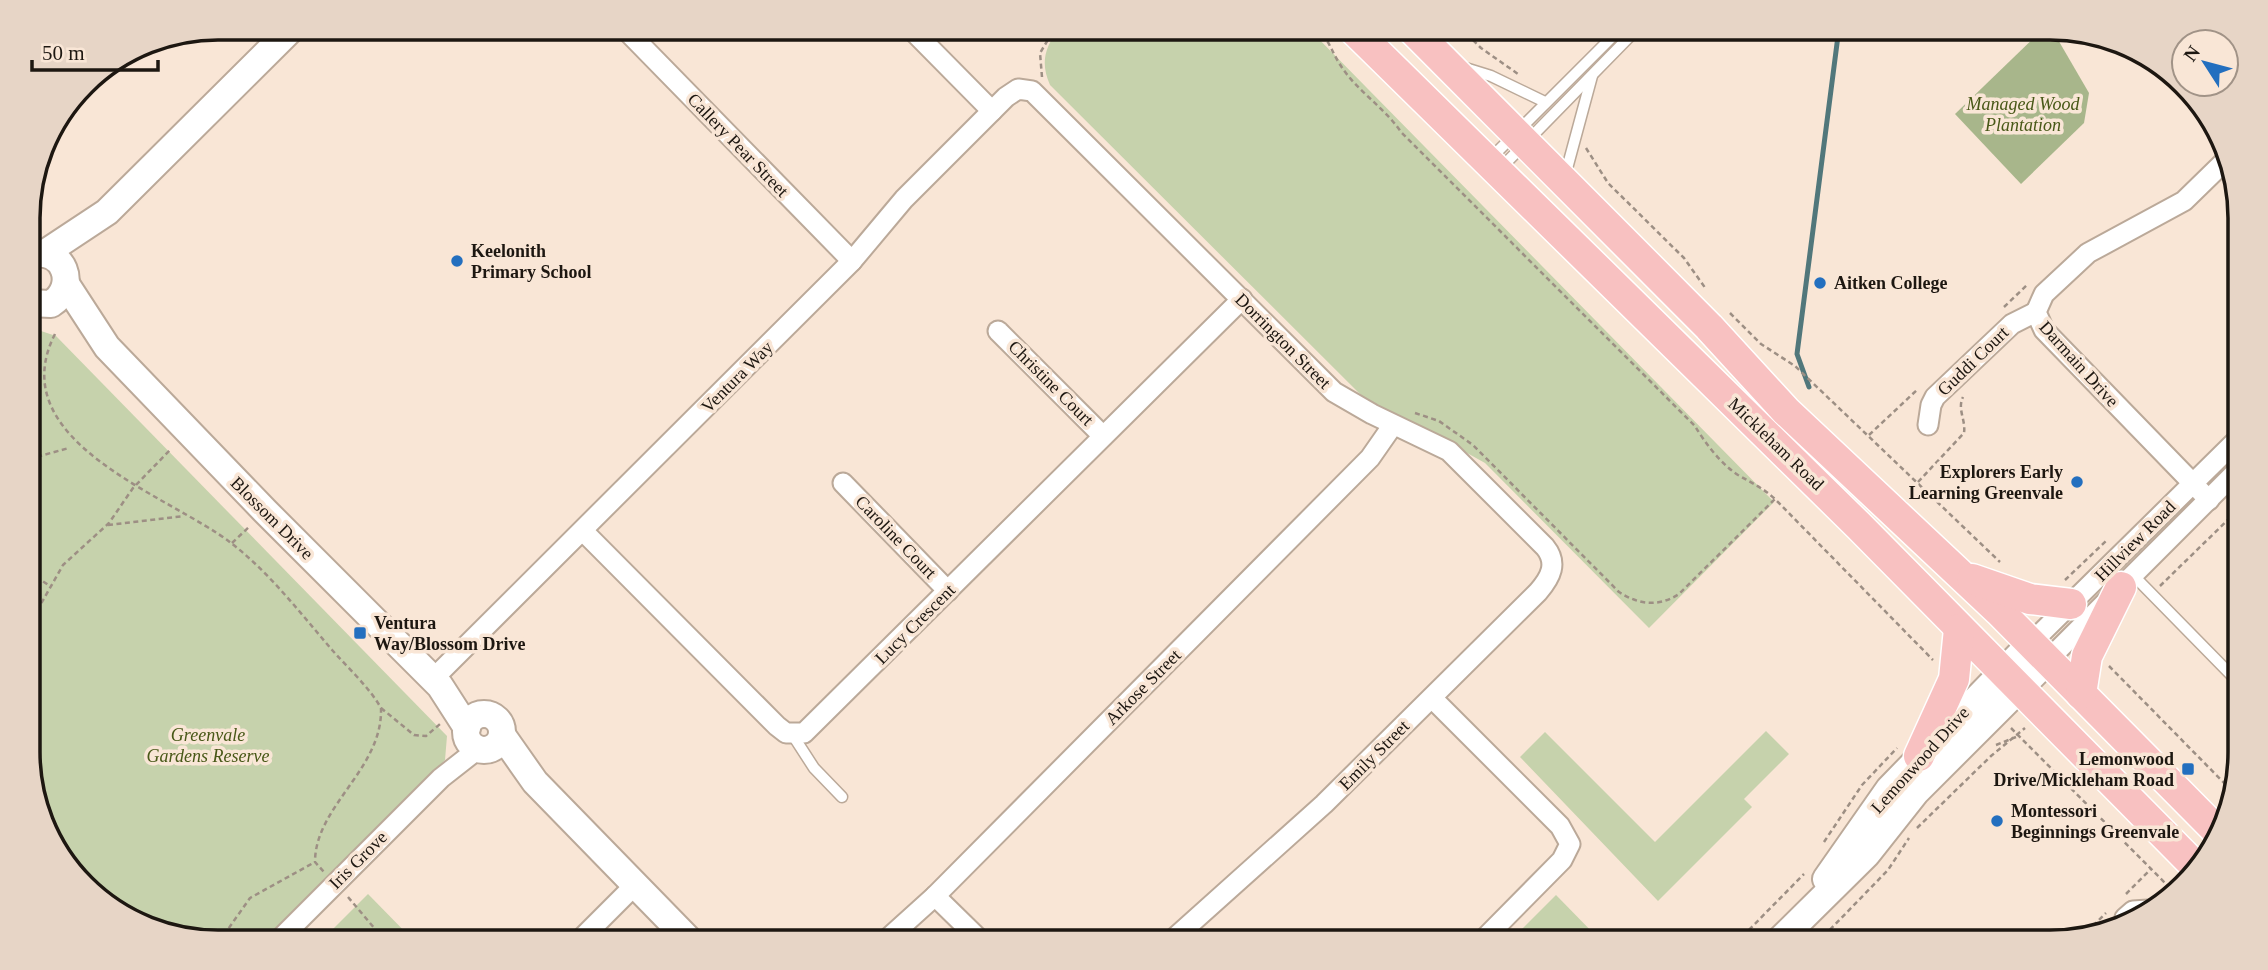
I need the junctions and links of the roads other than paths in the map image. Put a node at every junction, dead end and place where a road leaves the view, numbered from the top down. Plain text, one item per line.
1 (280, 40) edge
2 (636, 40) edge
3 (922, 40) edge
4 (1364, 40) edge
5 (1423, 40) edge
6 (1609, 40) edge
7 (1626, 40) edge
8 (1445, 61) junction
9 (1592, 75) junction
10 (1041, 98) joint
11 (1545, 102) junction
12 (992, 111) junction
13 (1521, 138) junction
14 (2220, 166) edge
15 (1492, 167) junction
16 (1564, 180) junction
17 (107, 212) junction
18 (41, 249) edge
19 (41, 254) edge
20 (852, 261) junction
21 (46, 297) edge
22 (1242, 299) junction
23 (2036, 312) junction
24 (998, 331) dead end
25 (1400, 418) junction
26 (1928, 425) dead end
27 (1103, 436) junction
28 (2228, 450) edge
29 (2228, 481) edge
30 (843, 483) dead end
31 (2193, 484) junction
32 (2208, 500) junction
33 (583, 531) junction
34 (1548, 551) joint
35 (1959, 574) junction
36 (2127, 581) junction
37 (948, 591) junction
38 (2071, 604) junction
39 (1959, 629) junction
40 (2040, 652) junction
41 (2228, 672) edge
42 (2012, 680) junction
43 (437, 683) junction
44 (2081, 694) junction
45 (1432, 698) junction
46 (477, 732) junction
47 (792, 734) junction
48 (1919, 756) junction
49 (842, 797) dead end
50 (2211, 825) edge
51 (2190, 861) edge
52 (635, 885) junction
53 (935, 896) junction
54 (1798, 921) junction
55 (1184, 929) edge
56 (1494, 929) edge
57 (1790, 929) edge
58 (289, 930) edge
59 (590, 930) edge
60 (679, 930) edge
61 (898, 930) edge
62 (969, 930) edge

1 - 17 street
2 - 20 street, Callery Pear Street
3 - 12 street
4 - 15 main road, Mickleham Road
5 - 8 main road, Mickleham Road
6 - 11 lane
7 - 9 lane
8 - 11 lane
8 - 13 main road, Mickleham Road
9 - 13 lane
9 - 16 lane
10 - 12 street, Ventura Way
10 - 22 street, Dorrington Street
11 - 13 lane
12 - 20 street, Ventura Way
13 - 15 lane
13 - 15 lane
13 - 16 main road, Mickleham Road
14 - 23 street, Darmain Drive
15 - 39 main road, Mickleham Road
16 - 35 main road, Mickleham Road
17 - 18 street
17 - 21 street
19 - 21 street, Blossom Drive
20 - 33 street, Ventura Way
21 - 43 street, Blossom Drive
22 - 25 street, Dorrington Street
22 - 27 street, Lucy Crescent
23 - 26 street, Guddi Court
23 - 31 street, Darmain Drive
24 - 27 street, Christine Court
25 - 34 street, Dorrington Street
25 - 53 street, Arkose Street
27 - 37 street, Lucy Crescent
28 - 31 street, Hillview Road
29 - 32 street, Hillview Road
30 - 37 street, Caroline Court
31 - 32 street, Darmain Drive
31 - 38 street, Hillview Road
32 - 36 street, Hillview Road
33 - 43 street, Ventura Way
33 - 47 street
34 - 45 street, Emily Street
35 - 38 main road
35 - 40 main road, Mickleham Road
36 - 40 street, Hillview Road
36 - 41 lane
36 - 44 main road
37 - 47 street, Lucy Crescent
38 - 40 street, Hillview Road
39 - 42 main road, Mickleham Road
39 - 48 main road
40 - 42 street, Lemonwood Drive
40 - 44 main road, Mickleham Road
42 - 48 street, Lemonwood Drive
42 - 51 main road, Mickleham Road
42 - 54 street, Lemonwood Drive
43 - 46 street, Blossom Drive
44 - 50 main road, Mickleham Road
45 - 55 street, Emily Street
45 - 56 street
46 - 52 street, Blossom Drive
46 - 58 street, Iris Grove
47 - 49 lane
48 - 54 street, Lemonwood Drive
52 - 59 street
52 - 60 street, Blossom Drive
53 - 61 street, Arkose Street
53 - 62 street
54 - 57 street, Lemonwood Drive

